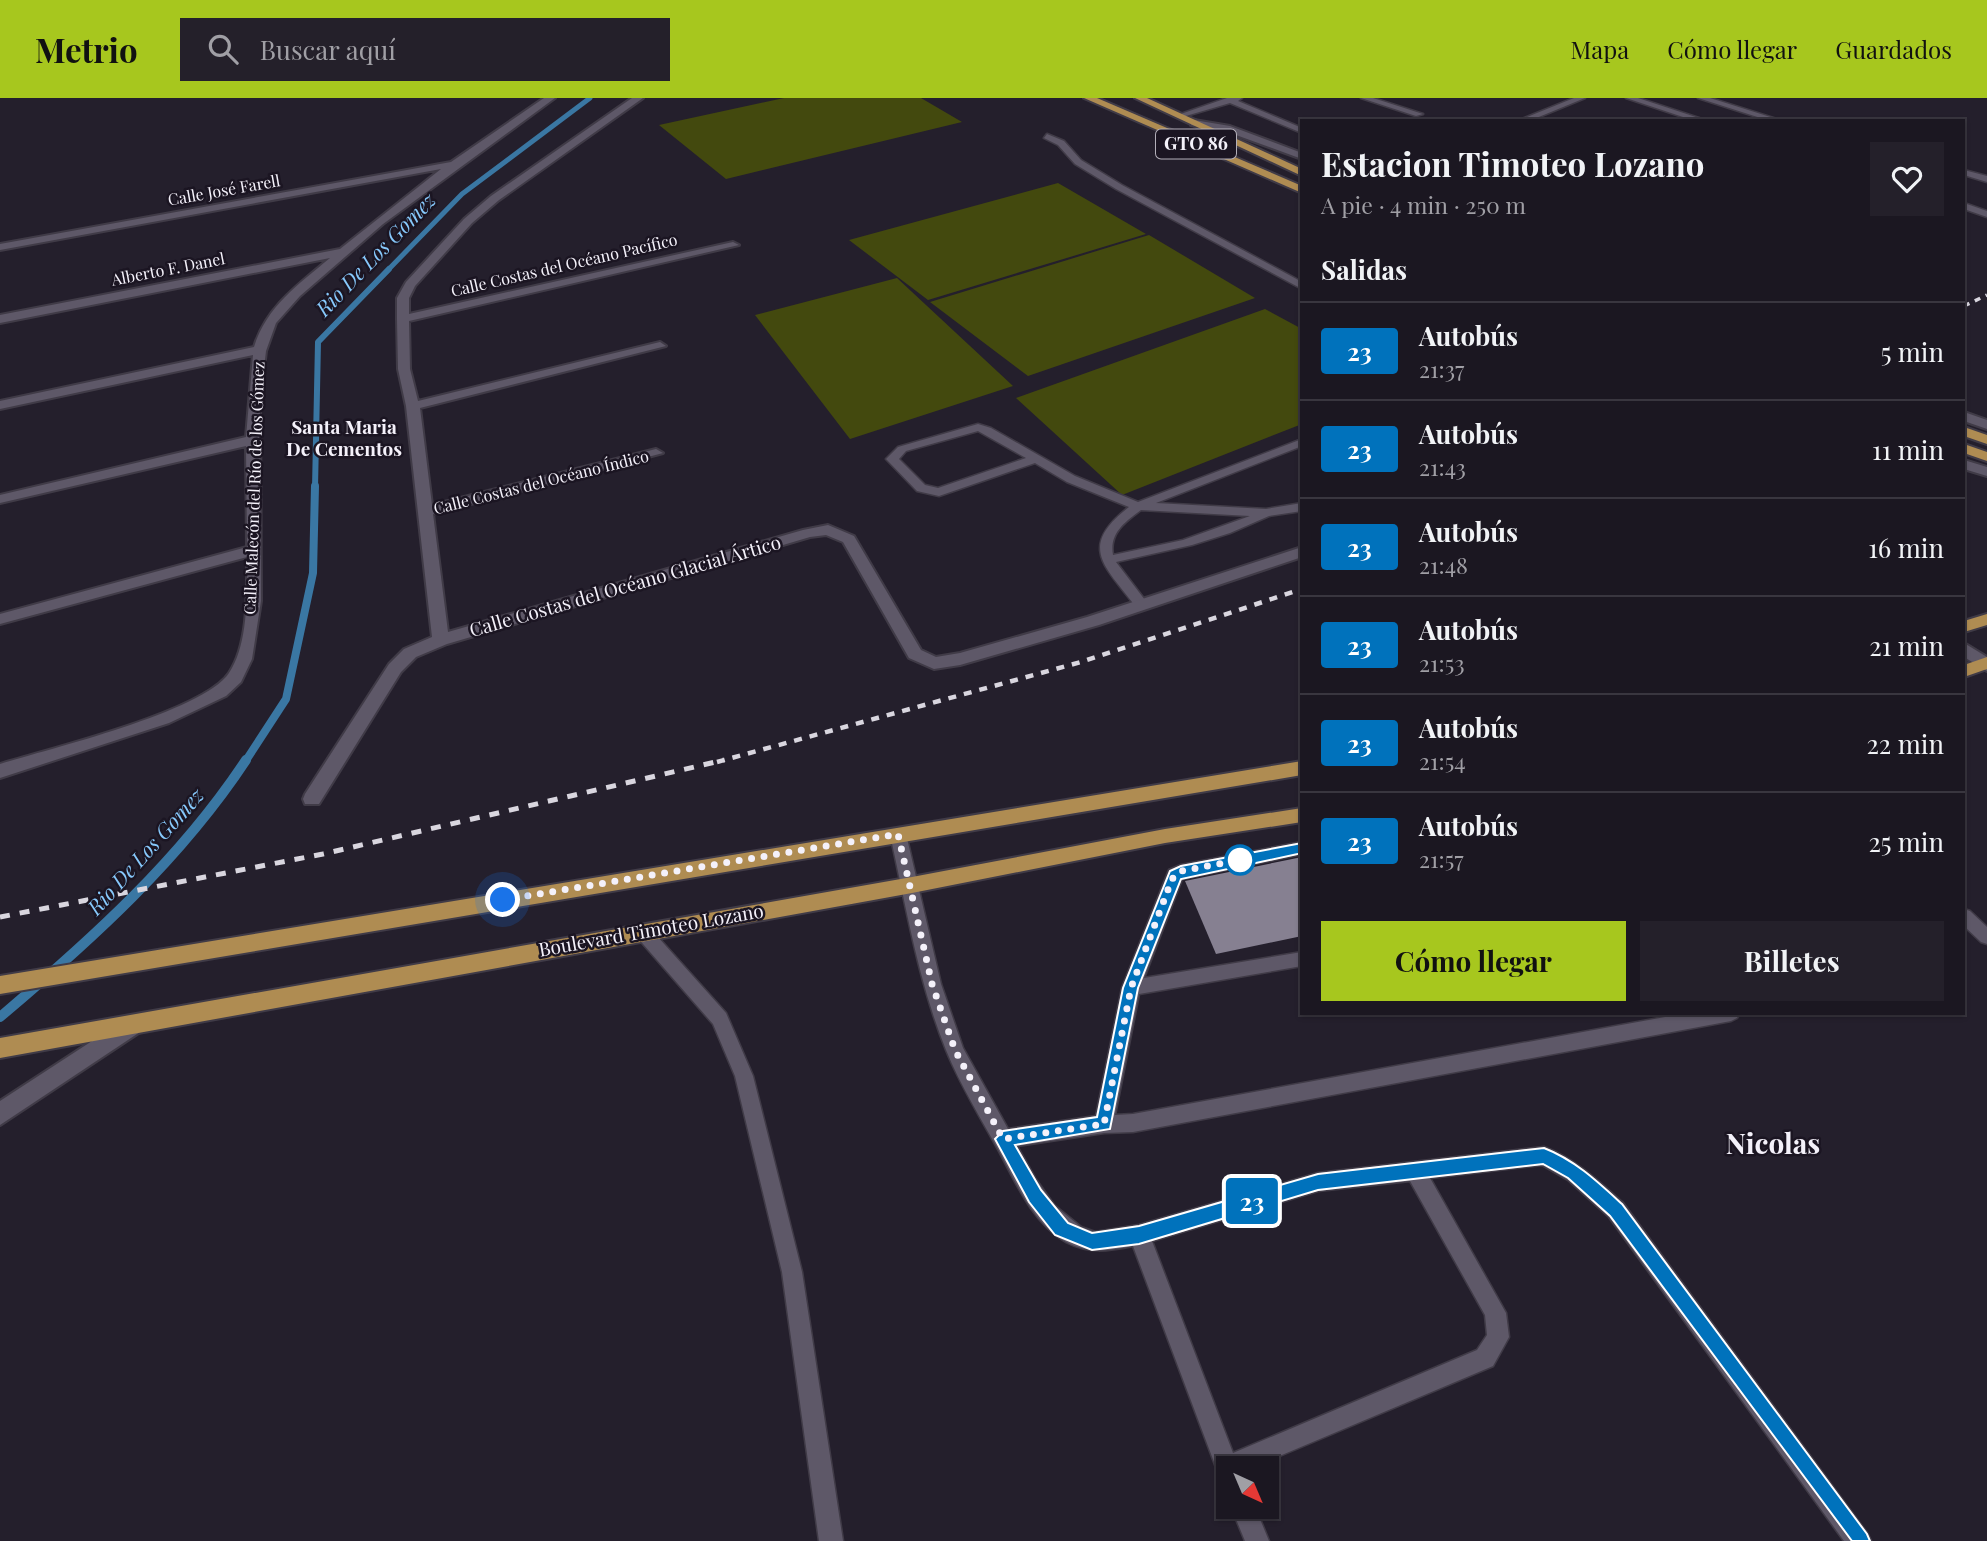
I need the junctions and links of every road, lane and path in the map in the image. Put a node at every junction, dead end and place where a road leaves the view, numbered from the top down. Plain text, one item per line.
1 (550, 98) edge
2 (638, 98) edge
3 (1090, 98) edge
4 (1140, 98) edge
5 (1365, 98) edge
6 (1581, 98) edge
7 (1630, 98) edge
8 (1702, 98) edge
9 (1234, 99) edge
10 (1419, 114) dead end
11 (1179, 116) junction
12 (1526, 119) edge
13 (1698, 119) edge
14 (1772, 119) edge
15 (1194, 123) junction
16 (1300, 130) edge
17 (1047, 135) dead end
18 (1300, 155) edge
19 (453, 164) junction
20 (1987, 165) edge
21 (1300, 172) edge
22 (1965, 173) edge
23 (1987, 179) edge
24 (1300, 189) edge
25 (1965, 206) edge
26 (1987, 214) edge
27 (733, 245) dead end
28 (0, 247) edge
29 (343, 252) junction
30 (1300, 285) edge
31 (0, 319) edge
32 (403, 319) junction
33 (660, 346) dead end
34 (259, 350) junction
35 (0, 404) edge
36 (413, 405) junction
37 (1965, 418) edge
38 (1987, 425) edge
39 (1965, 431) edge
40 (253, 440) junction
41 (1987, 440) edge
42 (1300, 443) edge
43 (1965, 448) edge
44 (656, 453) dead end
45 (1987, 457) edge
46 (1034, 459) junction
47 (1965, 466) edge
48 (1987, 472) edge
49 (0, 499) edge
50 (1138, 506) junction
51 (1300, 507) edge
52 (426, 511) junction
53 (1266, 513) junction
54 (256, 550) junction
55 (1300, 553) edge
56 (1108, 560) junction
57 (1141, 604) junction
58 (0, 619) edge
59 (1987, 619) edge
60 (1965, 627) edge
61 (441, 640) junction
62 (1965, 650) edge
63 (1986, 664) edge
64 (1965, 671) edge
65 (1300, 768) edge
66 (0, 771) edge
67 (312, 799) dead end
68 (1300, 815) edge
69 (898, 834) junction
70 (1300, 848) edge
71 (912, 885) junction
72 (1965, 917) edge
73 (642, 931) junction
74 (1987, 937) edge
75 (1300, 959) edge
76 (0, 985) edge
77 (1131, 988) junction
78 (1720, 1015) edge
79 (132, 1025) junction
80 (0, 1048) edge
81 (0, 1114) edge
82 (1104, 1124) junction
83 (1003, 1139) junction
84 (1415, 1171) junction
85 (1139, 1235) junction
86 (1223, 1456) edge
87 (1256, 1456) edge
88 (1248, 1519) edge
89 (831, 1541) edge
90 (1257, 1541) edge
91 (1859, 1541) edge

1 - 19 street, Calle Malecón del Río de los Gómez
2 - 32 street
3 - 24 main road, GTO 86
4 - 11 main road, GTO 86
5 - 10 lane
6 - 12 lane
7 - 13 lane
8 - 14 lane
9 - 11 lane
9 - 16 lane
11 - 15 main road, GTO 86
15 - 18 street
15 - 21 main road, GTO 86
17 - 30 lane
19 - 28 street, Calle José Farell
19 - 29 street, Calle Malecón del Río de los Gómez
20 - 22 lane
22 - 23 lane
25 - 26 lane
27 - 32 street, Calle Costas del Océano Pacífico
29 - 31 street, Alberto F. Danel
29 - 34 street, Calle Malecón del Río de los Gómez
32 - 36 street
33 - 36 street
34 - 35 street
34 - 40 street, Calle Malecón del Río de los Gómez
36 - 52 street
37 - 38 main road
39 - 41 main road
40 - 49 street
40 - 54 street, Calle Malecón del Río de los Gómez
42 - 50 lane
43 - 45 main road
44 - 52 street, Calle Costas del Océano Índico
46 - 46 lane
46 - 50 lane
47 - 48 street
50 - 53 lane
50 - 56 lane
51 - 53 lane
52 - 61 street
53 - 56 lane
54 - 58 street
54 - 66 street, Calle Malecón del Río de los Gómez
55 - 57 street
56 - 57 lane
57 - 61 street, Calle Costas del Océano Glacial Ártico
59 - 60 main road
61 - 67 street
62 - 63 street
63 - 64 main road
65 - 69 main road
68 - 71 main road, Boulevard Timoteo Lozano
69 - 71 lane
69 - 76 main road
70 - 77 lane
71 - 73 main road, Boulevard Timoteo Lozano
71 - 83 lane
72 - 74 lane
73 - 79 main road, Boulevard Timoteo Lozano
73 - 89 lane
75 - 77 lane
77 - 82 lane
78 - 82 lane
79 - 80 main road, Boulevard Timoteo Lozano
79 - 81 street
82 - 83 lane
83 - 85 lane
84 - 85 lane
84 - 87 lane
84 - 91 lane
85 - 86 lane
88 - 90 lane

